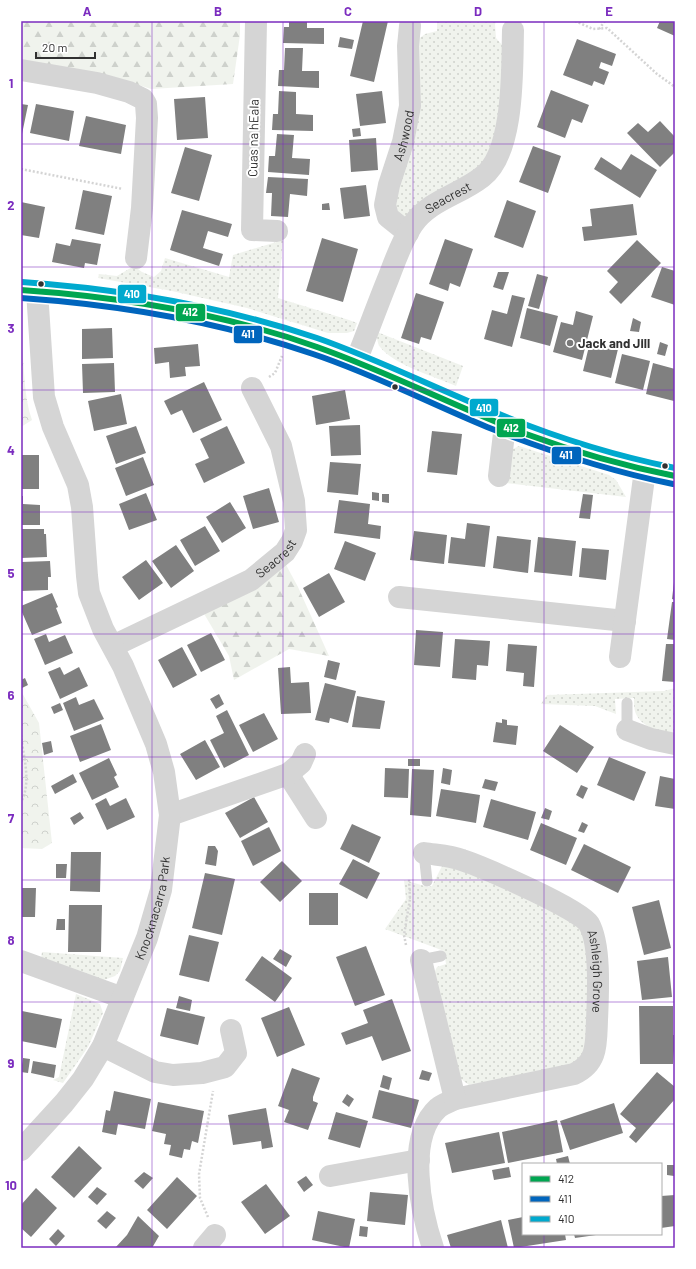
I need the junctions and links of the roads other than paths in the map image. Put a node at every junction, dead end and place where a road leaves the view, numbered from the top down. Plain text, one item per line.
1 (256, 21) edge
2 (410, 26) dead end
3 (513, 30) dead end
4 (21, 70) edge
5 (277, 231) dead end
6 (408, 233) junction
7 (136, 258) dead end
8 (29, 290) edge
9 (356, 361) junction
10 (252, 388) road end
11 (506, 425) junction
12 (645, 470) junction
13 (499, 476) dead end
14 (675, 476) edge
15 (399, 597) dead end
16 (625, 621) junction
17 (113, 646) junction
18 (620, 657) dead end
19 (627, 703) dead end
20 (628, 730) joint
21 (675, 744) edge
22 (305, 754) dead end
23 (288, 774) junction
24 (170, 815) junction
25 (316, 818) dead end
26 (424, 853) joint
27 (427, 881) dead end
28 (431, 958) road end
29 (21, 961) edge
30 (123, 998) junction
31 (231, 1030) dead end
32 (103, 1046) junction
33 (455, 1099) junction
34 (21, 1150) edge
35 (419, 1160) junction
36 (330, 1176) dead end
37 (432, 1248) edge

1 - 5 street, Cuas na hEala
2 - 6 street, Ashwood
3 - 6 street, Seacrest
4 - 7 street
6 - 9 street, Seacrest
8 - 9 street
8 - 17 street
9 - 11 street
10 - 17 street, Seacrest
11 - 12 street
11 - 13 street
12 - 14 street
12 - 16 street
15 - 16 street
16 - 18 street
17 - 24 street
19 - 20 lane
20 - 21 street
22 - 23 street
23 - 24 street
23 - 25 street
24 - 30 street, Knocknacarra Park
26 - 27 lane
26 - 33 street, Ashleigh Grove
28 - 33 street
29 - 30 street
30 - 32 street, Knocknacarra Park
31 - 32 street
32 - 34 street, Knocknacarra Park
33 - 35 street, Ashleigh Grove
35 - 36 street
35 - 37 street, Ashleigh Grove

